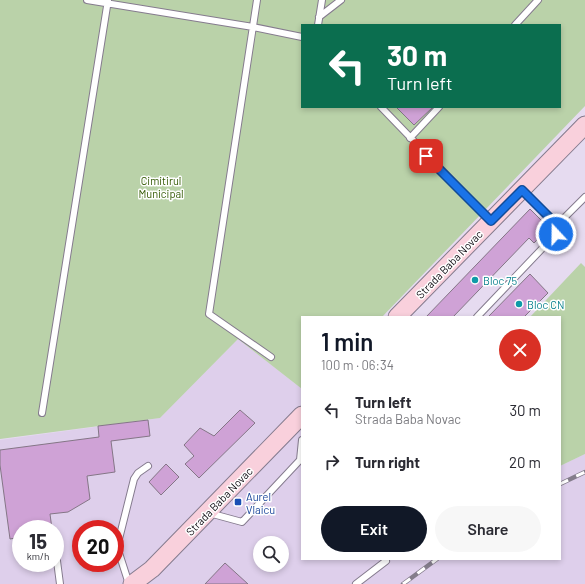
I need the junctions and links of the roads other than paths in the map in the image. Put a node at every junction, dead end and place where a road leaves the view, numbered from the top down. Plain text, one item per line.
1 (87, 0) edge
2 (257, 0) edge
3 (322, 0) edge
4 (341, 0) edge
5 (538, 0) edge
6 (108, 2) edge
7 (319, 17) junction
8 (318, 24) edge
9 (516, 24) edge
10 (253, 27) junction
11 (301, 37) edge
12 (382, 108) edge
13 (438, 108) edge
14 (585, 125) edge
15 (410, 138) junction
16 (522, 190) junction
17 (585, 197) edge
18 (491, 221) junction
19 (557, 225) junction
20 (399, 316) edge
21 (478, 316) edge
22 (271, 358) dead end
23 (42, 412) dead end
24 (301, 416) edge
25 (301, 450) edge
26 (148, 466) dead end
27 (207, 513) junction
28 (386, 561) dead end
29 (152, 569) junction
30 (58, 572) edge
31 (60, 584) edge
32 (130, 584) edge
33 (142, 584) edge
34 (356, 584) edge

1 - 6 lane
2 - 10 lane
3 - 7 lane
4 - 7 lane
5 - 9 lane
6 - 10 lane
6 - 23 lane
7 - 8 lane
10 - 11 lane
10 - 22 lane
12 - 15 lane
13 - 15 lane
14 - 16 main road, Strada Baba Novac
15 - 18 lane
16 - 18 main road, Strada Baba Novac
16 - 19 lane
17 - 19 lane
18 - 20 main road, Strada Baba Novac
19 - 21 lane
24 - 27 main road, Strada Baba Novac
25 - 27 lane
26 - 32 lane
27 - 29 main road, Strada Baba Novac
28 - 34 lane
29 - 32 main road, Strada Baba Novac
29 - 33 main road, Strada Baba Novac
30 - 31 lane

